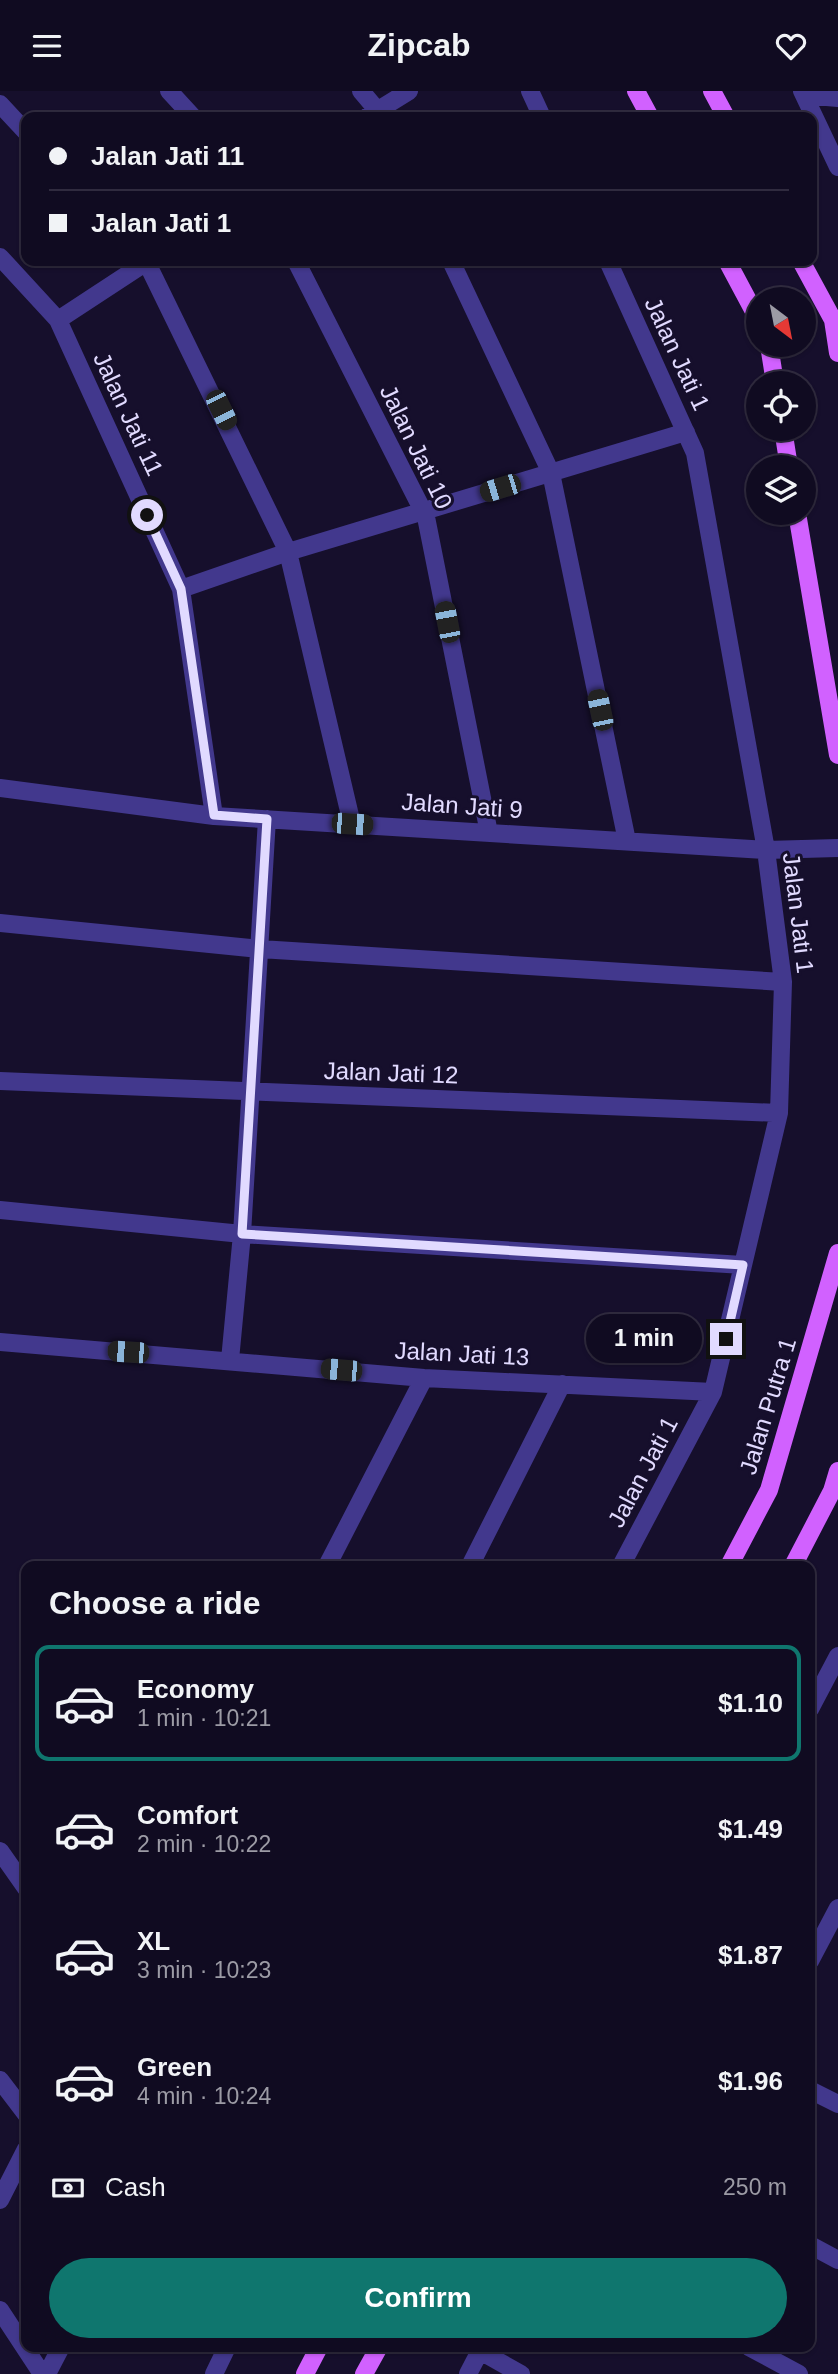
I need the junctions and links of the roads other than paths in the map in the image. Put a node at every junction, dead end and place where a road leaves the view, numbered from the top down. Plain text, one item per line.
1 (169, 91) edge
2 (361, 91) edge
3 (409, 91) edge
4 (530, 91) edge
5 (636, 91) edge
6 (712, 91) edge
7 (803, 93) edge
8 (838, 98) edge
9 (0, 104) edge
10 (189, 112) edge
11 (374, 112) edge
12 (380, 112) edge
13 (540, 112) edge
14 (647, 112) edge
15 (723, 112) edge
16 (812, 112) edge
17 (817, 123) edge
18 (21, 127) edge
19 (838, 167) edge
20 (0, 257) edge
21 (139, 266) edge
22 (149, 266) edge
23 (299, 266) edge
24 (453, 266) edge
25 (610, 266) edge
26 (729, 266) edge
27 (805, 266) edge
28 (746, 297) edge
29 (58, 320) junction
30 (838, 353) edge
31 (686, 432) junction
32 (551, 473) junction
33 (423, 511) junction
34 (799, 525) edge
35 (288, 552) junction
36 (181, 589) junction
37 (838, 755) edge
38 (0, 788) edge
39 (214, 815) junction
40 (267, 819) junction
41 (352, 824) junction
42 (489, 833) junction
43 (627, 841) junction
44 (838, 848) edge
45 (766, 850) junction
46 (0, 923) edge
47 (260, 949) junction
48 (783, 982) junction
49 (0, 1081) edge
50 (251, 1091) junction
51 (779, 1113) junction
52 (0, 1210) edge
53 (242, 1234) junction
54 (838, 1254) edge
55 (743, 1265) junction
56 (0, 1342) edge
57 (230, 1360) junction
58 (424, 1378) junction
59 (562, 1384) junction
60 (713, 1392) junction
61 (838, 1471) edge
62 (330, 1561) edge
63 (473, 1561) edge
64 (624, 1561) edge
65 (732, 1561) edge
66 (796, 1561) edge
67 (838, 1655) edge
68 (815, 1699) edge
69 (0, 1851) edge
70 (21, 1881) edge
71 (838, 1908) edge
72 (815, 1952) edge
73 (0, 2080) edge
74 (815, 2092) edge
75 (838, 2104) edge
76 (21, 2107) edge
77 (21, 2159) edge
78 (0, 2200) edge
79 (815, 2248) edge
80 (838, 2260) edge
81 (0, 2310) edge
82 (21, 2341) edge
83 (29, 2352) edge
84 (58, 2352) edge
85 (225, 2352) edge
86 (316, 2352) edge
87 (376, 2352) edge
88 (479, 2352) edge
89 (486, 2352) edge
90 (758, 2352) edge
91 (44, 2374) edge
92 (214, 2374) edge
93 (305, 2374) edge
94 (364, 2374) edge
95 (468, 2374) edge
96 (521, 2374) edge
97 (799, 2374) edge

1 - 10 street
2 - 11 street
3 - 12 street
4 - 13 street
5 - 14 main road
6 - 15 main road
7 - 8 street
7 - 16 street
9 - 18 street
17 - 19 street
20 - 29 street, Jalan Jati 11
21 - 29 street
22 - 35 street
23 - 33 street, Jalan Jati 10
24 - 32 street
25 - 31 street, Jalan Jati 1
26 - 28 main road
27 - 30 main road
29 - 36 street, Jalan Jati 11
31 - 32 street
31 - 45 street, Jalan Jati 1
32 - 33 street
32 - 43 street
33 - 35 street
33 - 42 street, Jalan Jati 10
34 - 37 main road
35 - 36 street
35 - 41 street
36 - 39 street, Jalan Jati 11
38 - 39 street, Jalan Jati 9
39 - 40 street, Jalan Jati 9
40 - 41 street, Jalan Jati 9
40 - 47 street
41 - 42 street, Jalan Jati 9
42 - 43 street, Jalan Jati 9
43 - 45 street, Jalan Jati 9
44 - 45 street, Jalan Jati 9
45 - 48 street, Jalan Jati 1
46 - 47 street
47 - 48 street
47 - 50 street
48 - 51 street, Jalan Jati 1
49 - 50 street, Jalan Jati 12
50 - 51 street, Jalan Jati 12
50 - 53 street
51 - 55 street, Jalan Jati 1
52 - 53 street
53 - 55 street
53 - 57 street
54 - 65 main road, Jalan Putra 1
55 - 60 street, Jalan Jati 1
56 - 57 street, Jalan Jati 13
57 - 58 street, Jalan Jati 13
58 - 59 street, Jalan Jati 13
58 - 62 street
59 - 60 street, Jalan Jati 13
59 - 63 street
60 - 64 street, Jalan Jati 1
61 - 66 main road
67 - 68 street
69 - 70 street
71 - 72 street
73 - 76 street
74 - 75 street
77 - 78 street
79 - 80 street
81 - 82 street
83 - 91 street
84 - 91 street
85 - 92 street
86 - 93 main road
87 - 94 main road
88 - 95 street
89 - 96 street
90 - 97 street

